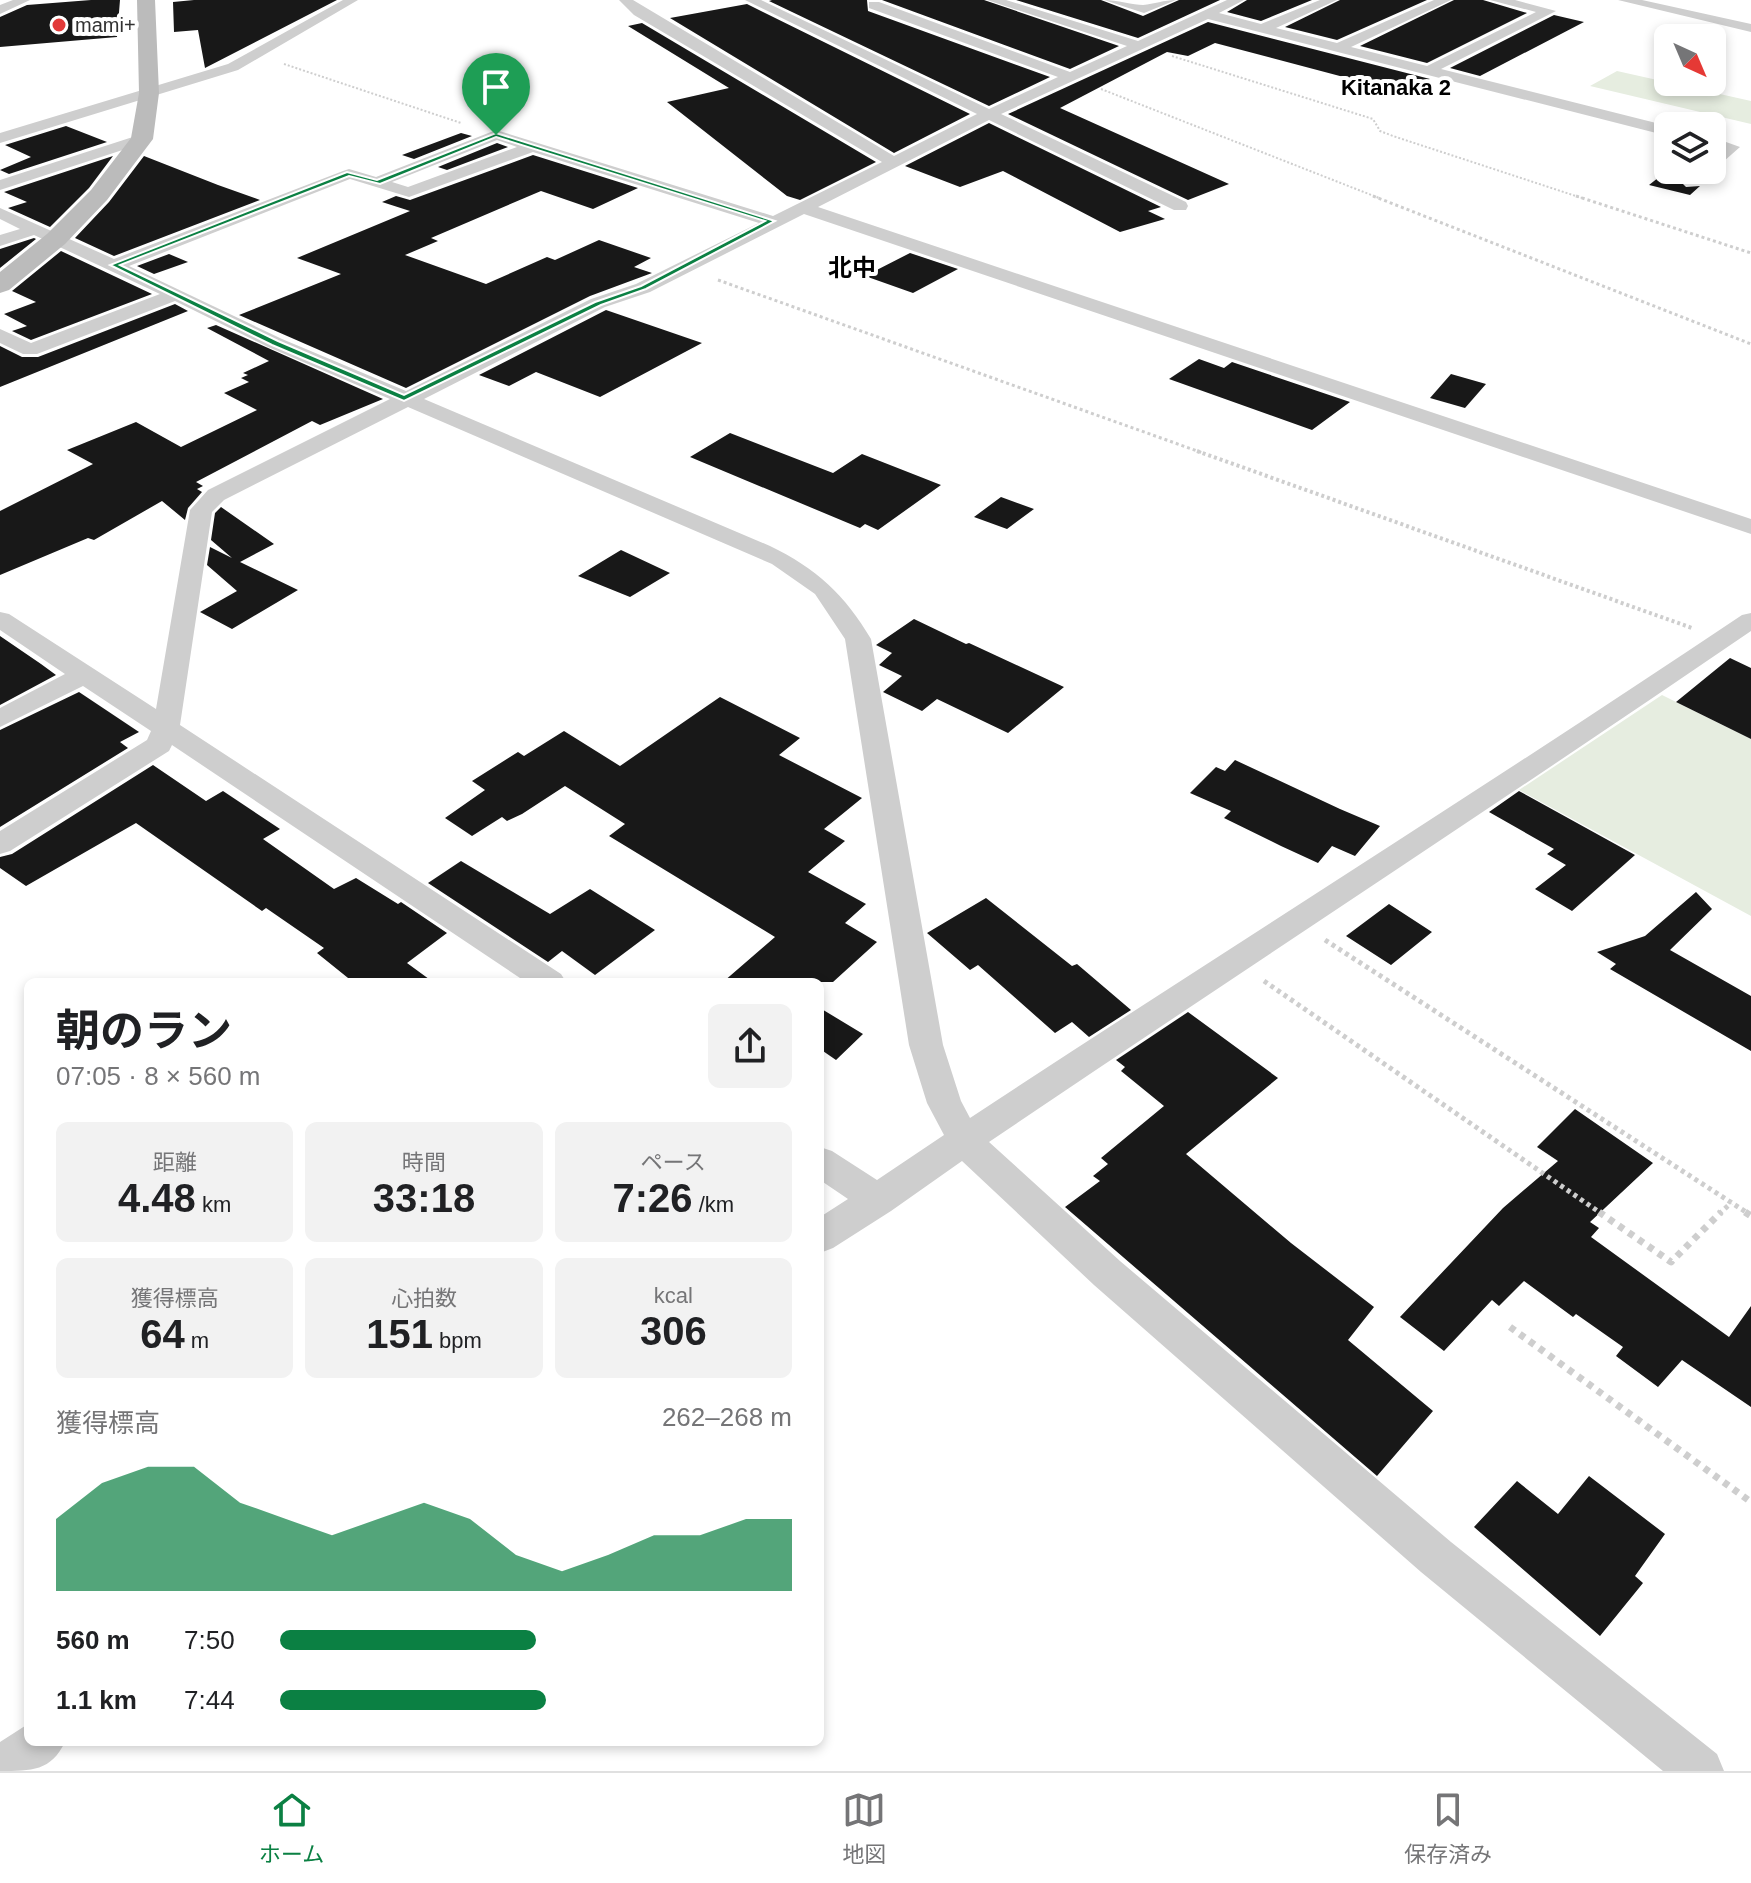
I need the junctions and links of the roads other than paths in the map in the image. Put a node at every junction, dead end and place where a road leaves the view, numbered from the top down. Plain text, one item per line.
1 (24, 0) edge
2 (146, 0) edge
3 (352, 0) edge
4 (625, 0) edge
5 (751, 0) edge
6 (993, 0) edge
7 (1110, 0) edge
8 (1170, 0) edge
9 (1331, 0) edge
10 (1445, 0) edge
11 (1496, 0) edge
12 (1624, 0) edge
13 (1230, 3) edge
14 (874, 5) dead end
15 (1202, 7) edge
16 (0, 10) edge
17 (1263, 28) junction
18 (1751, 28) edge
19 (1138, 45) junction
20 (1339, 47) junction
21 (1429, 70) junction
22 (1071, 77) junction
23 (149, 93) junction
24 (990, 114) junction
25 (1654, 127) edge
26 (0, 138) edge
27 (142, 139) junction
28 (533, 146) junction
29 (893, 162) junction
30 (95, 172) dead end
31 (377, 182) junction
32 (0, 185) edge
33 (0, 201) edge
34 (1180, 206) dead end
35 (801, 207) junction
36 (0, 213) edge
37 (771, 221) junction
38 (46, 234) junction
39 (0, 241) edge
40 (114, 265) junction
41 (0, 285) edge
42 (176, 294) junction
43 (0, 335) edge
44 (404, 399) junction
45 (1751, 527) edge
46 (0, 619) edge
47 (1751, 620) edge
48 (85, 674) junction
49 (0, 719) edge
50 (166, 727) junction
51 (0, 844) edge
52 (544, 978) edge
53 (965, 1141) junction
54 (824, 1164) edge
55 (878, 1200) junction
56 (824, 1234) edge
57 (36, 1746) edge
58 (0, 1769) edge
59 (1700, 1771) edge

1 - 16 street
2 - 23 street
3 - 23 street
4 - 29 street
5 - 24 street
6 - 19 street
7 - 8 street
9 - 17 street
10 - 20 street
11 - 21 street
12 - 18 street
13 - 15 street
14 - 22 street
15 - 17 street
15 - 19 street
17 - 20 street
19 - 22 street
20 - 21 street
21 - 25 street
22 - 24 street
23 - 26 street
23 - 27 street
24 - 29 street
24 - 34 street
27 - 32 street
27 - 38 street
28 - 31 street
28 - 31 street
28 - 37 street
29 - 35 street
30 - 33 street
31 - 40 street
35 - 37 street
35 - 45 street
36 - 38 street
37 - 44 street
38 - 39 street
38 - 40 street
38 - 41 street
40 - 42 street
42 - 43 street
42 - 44 street
44 - 50 street
44 - 53 street
46 - 48 street
47 - 53 street
48 - 49 street
48 - 50 street
50 - 51 street
50 - 52 street
53 - 55 street
53 - 59 street
54 - 55 street
55 - 56 street
57 - 58 street

